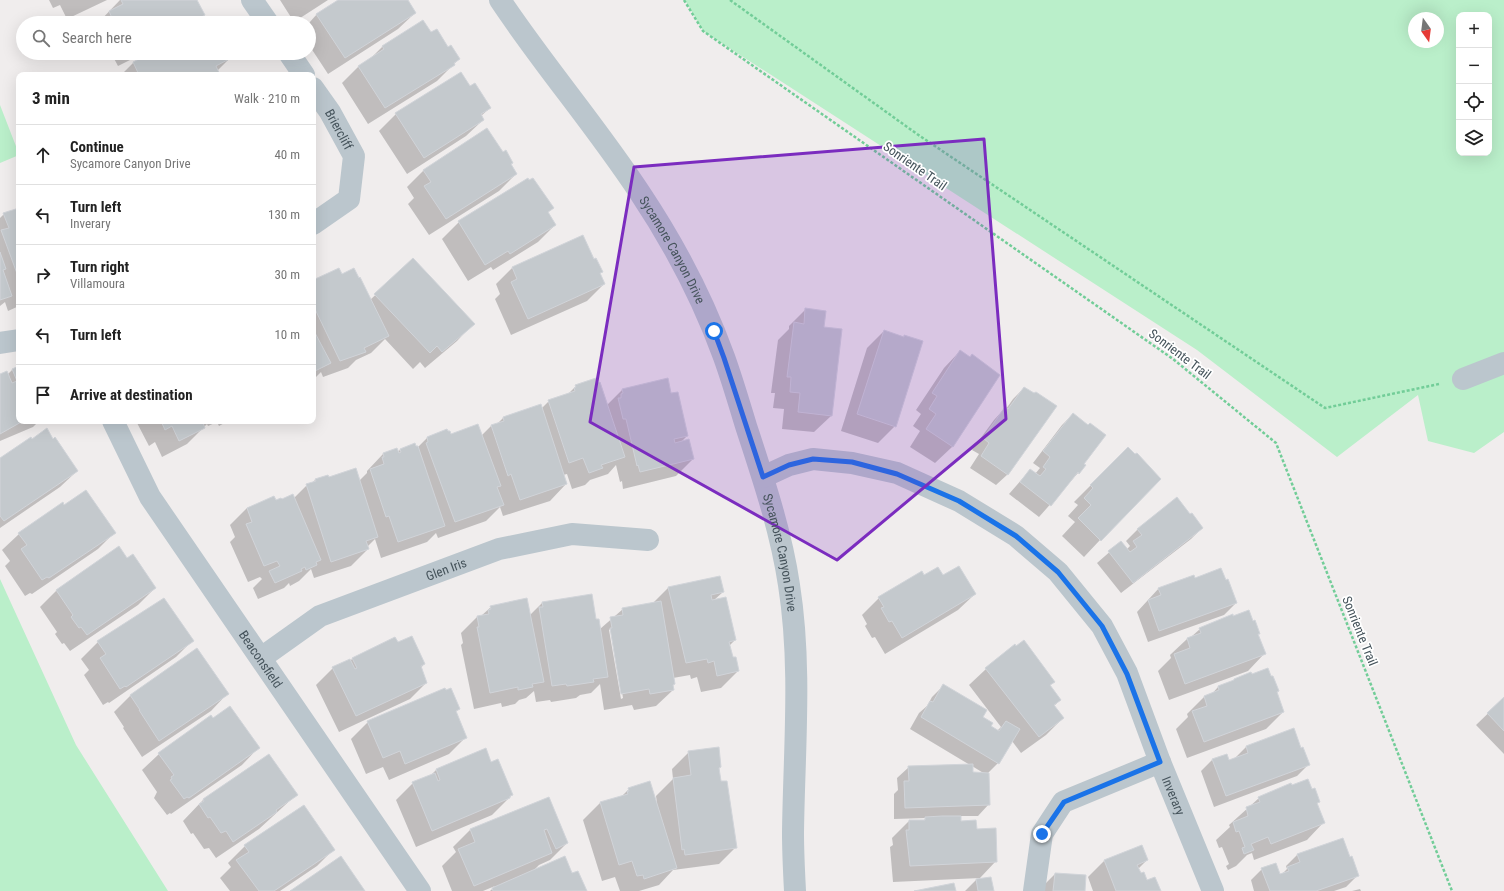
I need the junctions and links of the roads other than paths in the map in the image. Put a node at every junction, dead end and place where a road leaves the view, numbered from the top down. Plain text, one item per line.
1 (252, 0) edge
2 (500, 0) edge
3 (263, 16) edge
4 (294, 60) edge
5 (302, 72) edge
6 (316, 92) edge
7 (316, 222) edge
8 (16, 340) edge
9 (0, 342) edge
10 (1504, 363) edge
11 (1463, 379) road end
12 (114, 424) edge
13 (763, 477) junction
14 (648, 540) dead end
15 (261, 658) junction
16 (1160, 762) junction
17 (420, 891) edge
18 (795, 891) edge
19 (1034, 891) edge
20 (1213, 891) edge

1 - 3 street
2 - 13 street, Sycamore Canyon Drive
4 - 5 street
6 - 7 street, Briercliff
8 - 9 street
10 - 11 street
12 - 15 street, Beaconsfield
13 - 16 street, Inverary
13 - 18 street, Sycamore Canyon Drive
14 - 15 street, Glen Iris
15 - 17 street, Beaconsfield
16 - 19 street
16 - 20 street, Inverary

